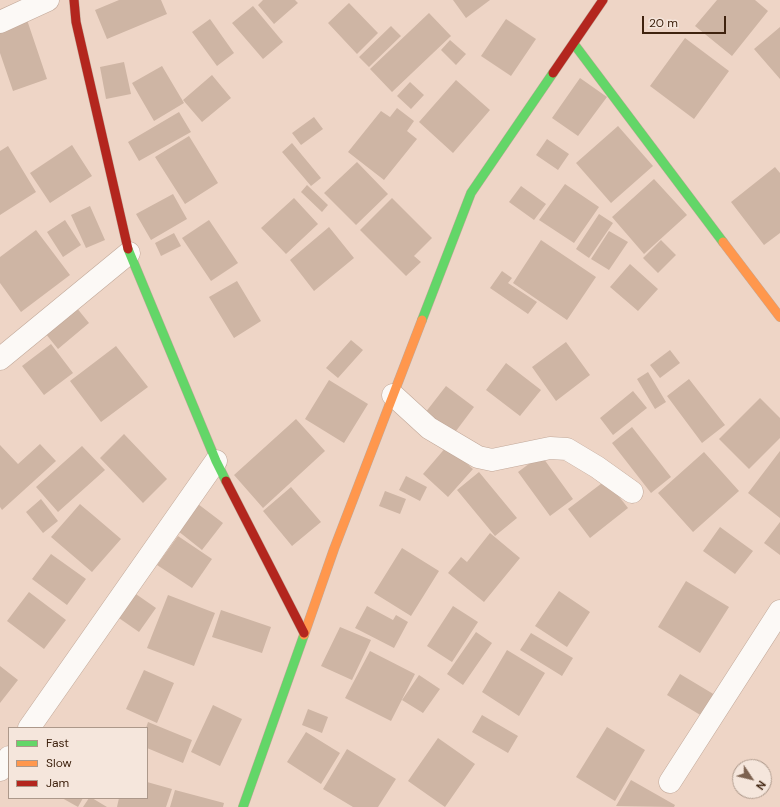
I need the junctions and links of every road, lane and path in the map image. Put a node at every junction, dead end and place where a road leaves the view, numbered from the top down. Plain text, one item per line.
1 (48, 0) edge
2 (74, 0) edge
3 (604, 0) edge
4 (0, 22) edge
5 (574, 44) junction
6 (129, 253) junction
7 (780, 317) edge
8 (0, 359) edge
9 (393, 395) junction
10 (216, 461) junction
11 (632, 492) dead end
12 (780, 611) edge
13 (304, 633) junction
14 (30, 727) edge
15 (8, 758) edge
16 (0, 770) edge
17 (670, 782) dead end
18 (243, 807) edge

1 - 4 street
2 - 6 street
3 - 5 street
5 - 7 street
5 - 9 street
6 - 8 street
6 - 10 street
9 - 11 street
9 - 13 street
10 - 13 street
10 - 14 street
12 - 17 street
13 - 18 street
15 - 16 street

